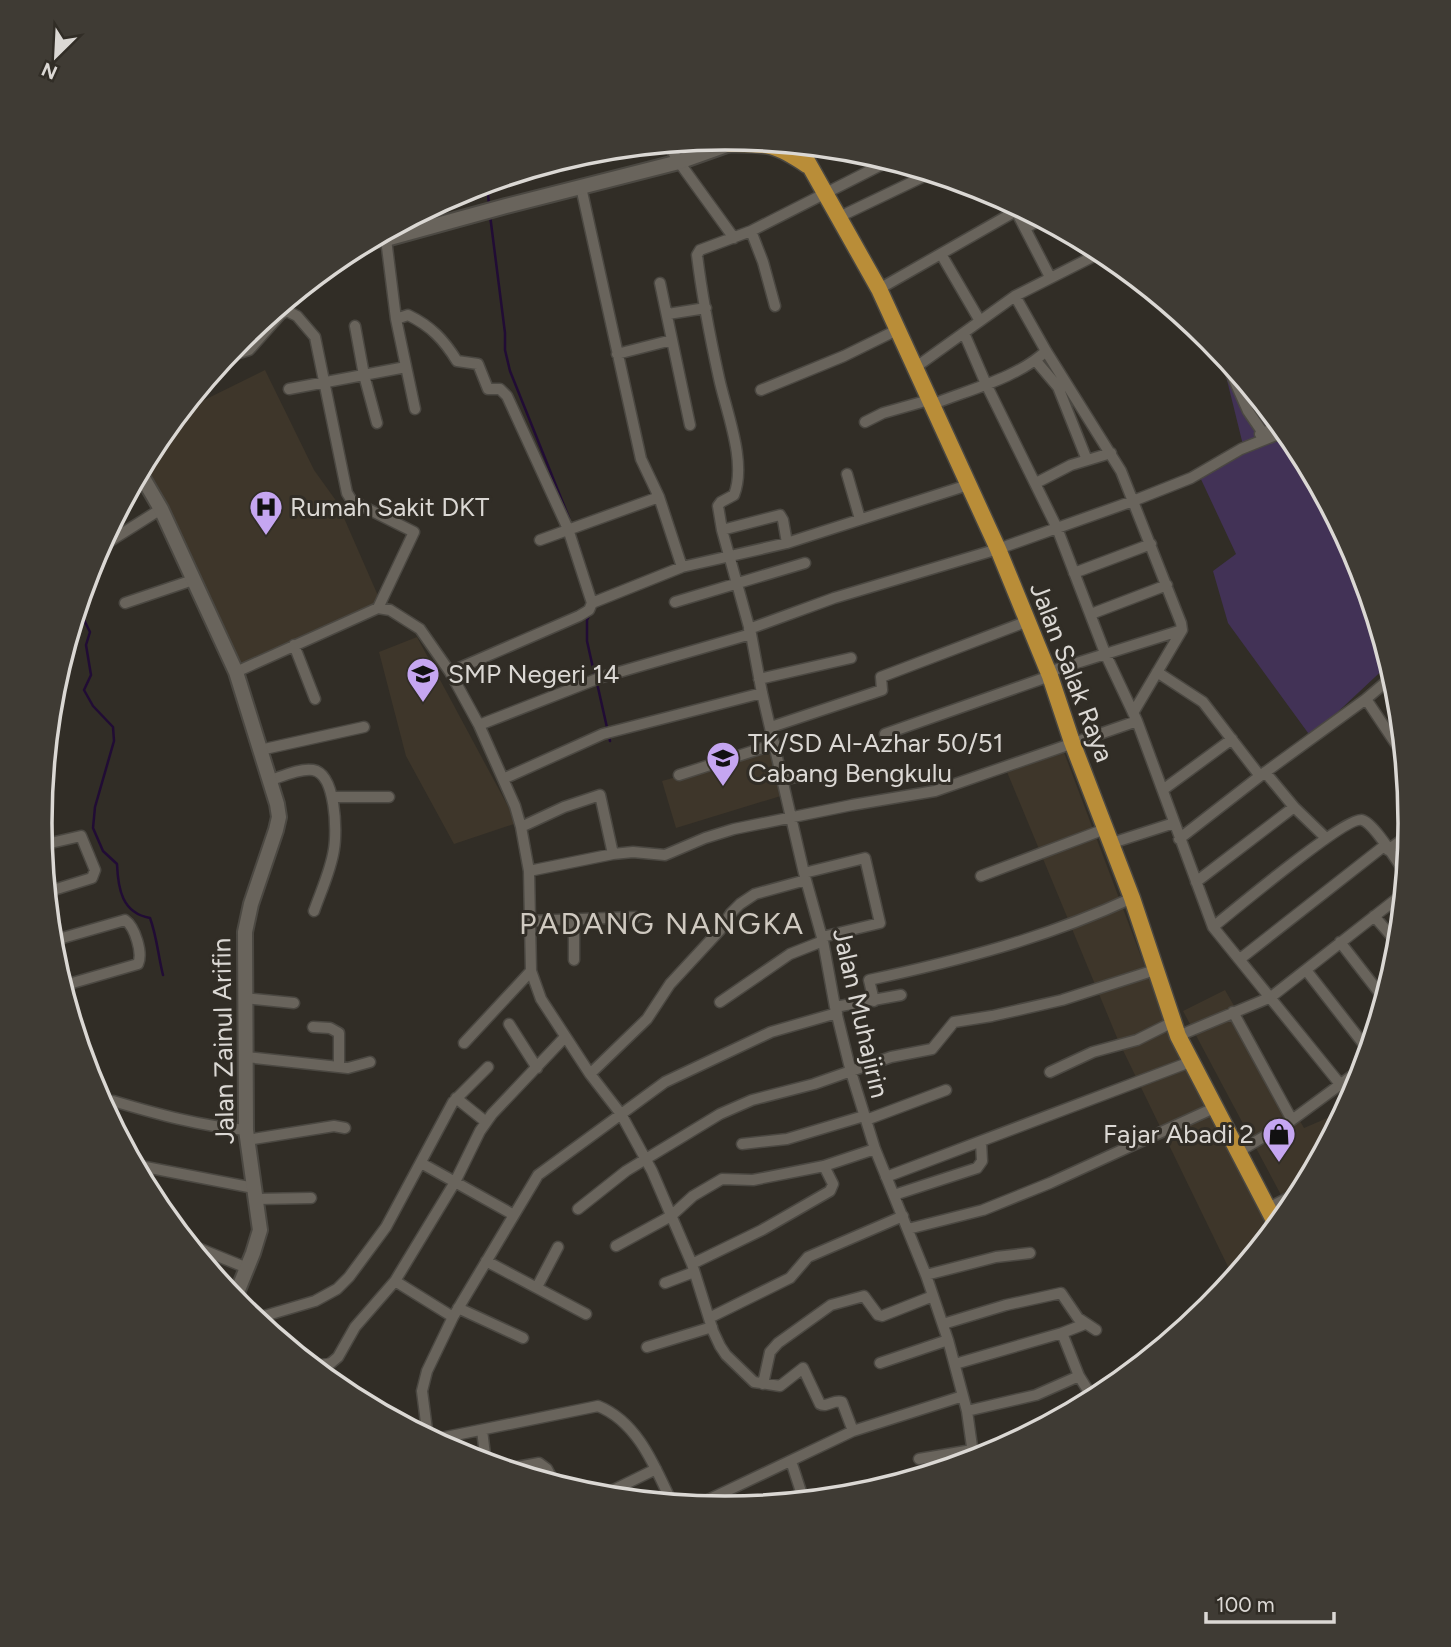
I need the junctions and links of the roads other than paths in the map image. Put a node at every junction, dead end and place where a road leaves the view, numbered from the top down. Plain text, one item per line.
1 (710, 151) edge
2 (673, 153) edge
3 (790, 154) edge
4 (804, 155) edge
5 (811, 156) edge
6 (679, 162) junction
7 (811, 167) junction
8 (875, 167) edge
9 (919, 179) edge
10 (580, 187) junction
11 (825, 192) junction
12 (1006, 212) edge
13 (839, 217) junction
14 (1020, 219) edge
15 (1032, 225) edge
16 (1025, 229) junction
17 (751, 231) junction
18 (400, 235) edge
19 (734, 238) junction
20 (386, 243) edge
21 (941, 254) junction
22 (1089, 258) edge
23 (1050, 277) junction
24 (660, 283) dead end
25 (879, 289) junction
26 (1015, 296) junction
27 (775, 306) dead end
28 (706, 308) junction
29 (289, 312) edge
30 (668, 314) junction
31 (396, 318) junction
32 (980, 321) junction
33 (355, 326) dead end
34 (898, 329) junction
35 (964, 333) junction
36 (672, 340) junction
37 (1046, 351) junction
38 (617, 354) junction
39 (1036, 361) junction
40 (916, 367) junction
41 (405, 368) junction
42 (364, 375) junction
43 (323, 383) junction
44 (986, 384) junction
45 (1238, 388) edge
46 (289, 389) dead end
47 (761, 390) dead end
48 (930, 402) junction
49 (415, 409) dead end
50 (865, 422) dead end
51 (377, 423) dead end
52 (690, 425) dead end
53 (1271, 430) edge
54 (1263, 433) junction
55 (1275, 436) edge
56 (1241, 449) junction
57 (1111, 453) junction
58 (1087, 460) junction
59 (847, 474) dead end
60 (146, 483) edge
61 (1036, 483) junction
62 (968, 485) junction
63 (659, 497) junction
64 (1133, 501) junction
65 (161, 509) junction
66 (860, 519) junction
67 (1056, 528) junction
68 (568, 529) junction
69 (722, 530) junction
70 (117, 537) edge
71 (540, 540) dead end
72 (787, 543) junction
73 (1151, 544) junction
74 (998, 549) junction
75 (731, 556) junction
76 (805, 563) dead end
77 (682, 567) junction
78 (1074, 573) junction
79 (192, 580) junction
80 (737, 584) junction
81 (1167, 585) junction
82 (597, 602) junction
83 (676, 602) dead end
84 (125, 603) dead end
85 (379, 608) junction
86 (1091, 614) junction
87 (1028, 621) junction
88 (1182, 630) junction
89 (750, 632) junction
90 (294, 646) junction
91 (1105, 653) junction
92 (851, 658) dead end
93 (236, 671) junction
94 (450, 672) junction
95 (1157, 672) junction
96 (1049, 674) junction
97 (759, 679) junction
98 (1384, 684) edge
99 (762, 693) junction
100 (316, 699) dead end
101 (1366, 699) junction
102 (1135, 717) junction
103 (478, 725) junction
104 (364, 726) dead end
105 (771, 727) junction
106 (885, 734) dead end
107 (1232, 739) junction
108 (1393, 740) edge
109 (1072, 742) junction
110 (775, 744) junction
111 (260, 750) junction
112 (809, 774) dead end
113 (1262, 774) junction
114 (678, 775) dead end
115 (503, 779) junction
116 (271, 780) junction
117 (783, 780) junction
118 (1164, 789) junction
119 (333, 797) junction
120 (389, 797) dead end
121 (1294, 807) junction
122 (791, 817) junction
123 (1174, 823) junction
124 (522, 827) junction
125 (1109, 836) junction
126 (1326, 838) junction
127 (1179, 839) junction
128 (1398, 841) edge
129 (53, 843) edge
130 (1386, 848) junction
131 (613, 854) junction
132 (1397, 862) edge
133 (529, 871) junction
134 (981, 876) dead end
135 (805, 877) junction
136 (1196, 882) junction
137 (56, 889) edge
138 (1132, 898) junction
139 (1394, 901) edge
140 (314, 911) dead end
141 (1374, 916) junction
142 (636, 917) dead end
143 (574, 920) junction
144 (529, 921) junction
145 (1213, 927) junction
146 (1389, 934) edge
147 (62, 938) edge
148 (823, 939) junction
149 (1340, 942) junction
150 (1240, 959) junction
151 (574, 960) dead end
152 (1306, 970) junction
153 (531, 971) junction
154 (1155, 971) junction
155 (72, 983) edge
156 (1378, 991) edge
157 (901, 996) dead end
158 (1271, 997) junction
159 (244, 998) junction
160 (874, 1001) junction
161 (720, 1002) dead end
162 (293, 1003) dead end
163 (836, 1010) junction
164 (1233, 1012) junction
165 (509, 1024) dead end
166 (313, 1027) dead end
167 (1176, 1029) junction
168 (565, 1037) junction
169 (464, 1042) dead end
170 (1362, 1042) edge
171 (246, 1057) junction
172 (370, 1062) dead end
173 (1190, 1062) junction
174 (340, 1067) junction
175 (488, 1067) dead end
176 (537, 1068) junction
177 (851, 1072) junction
178 (1050, 1072) dead end
179 (590, 1074) junction
180 (1347, 1082) edge
181 (1340, 1084) junction
182 (946, 1090) dead end
183 (456, 1098) junction
184 (113, 1101) dead end
185 (1214, 1108) junction
186 (621, 1114) junction
187 (865, 1118) junction
188 (1292, 1119) junction
189 (486, 1122) junction
190 (345, 1128) dead end
191 (247, 1135) junction
192 (981, 1142) junction
193 (743, 1144) dead end
194 (875, 1149) junction
195 (1238, 1152) junction
196 (645, 1160) junction
197 (421, 1163) junction
198 (824, 1166) junction
199 (148, 1168) edge
200 (886, 1177) junction
201 (455, 1182) junction
202 (256, 1194) junction
203 (894, 1195) junction
204 (311, 1198) dead end
205 (1282, 1201) edge
206 (1268, 1208) junction
207 (578, 1209) dead end
208 (514, 1215) junction
209 (1272, 1215) edge
210 (671, 1216) junction
211 (903, 1216) junction
212 (908, 1229) junction
213 (615, 1246) dead end
214 (558, 1247) dead end
215 (208, 1252) edge
216 (1030, 1252) dead end
217 (486, 1261) junction
218 (247, 1268) junction
219 (693, 1268) junction
220 (926, 1275) junction
221 (396, 1281) junction
222 (665, 1283) dead end
223 (239, 1287) edge
224 (537, 1287) junction
225 (933, 1296) junction
226 (455, 1312) junction
227 (586, 1314) dead end
228 (267, 1315) edge
229 (710, 1323) junction
230 (943, 1324) junction
231 (1085, 1324) junction
232 (1096, 1330) dead end
233 (1062, 1333) junction
234 (523, 1338) dead end
235 (948, 1340) junction
236 (647, 1347) dead end
237 (880, 1363) dead end
238 (325, 1364) edge
239 (955, 1364) junction
240 (1079, 1376) junction
241 (763, 1384) junction
242 (1088, 1390) edge
243 (963, 1396) junction
244 (967, 1411) junction
245 (427, 1426) edge
246 (482, 1430) junction
247 (853, 1431) junction
248 (448, 1436) edge
249 (972, 1449) edge
250 (485, 1451) edge
251 (954, 1456) edge
252 (919, 1459) dead end
253 (791, 1461) junction
254 (525, 1466) edge
255 (656, 1469) junction
256 (549, 1474) edge
257 (618, 1488) edge
258 (801, 1492) edge
259 (668, 1494) edge
260 (715, 1496) edge

1 - 6 street
2 - 6 street
3 - 7 main road
4 - 7 main road, Jalan Salak Raya
5 - 7 main road
6 - 10 street
6 - 19 street
7 - 11 main road, Jalan Salak Raya
8 - 11 street
9 - 13 street
10 - 18 street
10 - 38 street
11 - 13 main road, Jalan Salak Raya
11 - 17 street
12 - 21 street
13 - 25 main road, Jalan Salak Raya
14 - 16 street
15 - 16 street
16 - 23 street
17 - 19 street
17 - 27 street
19 - 28 street
20 - 31 street
21 - 25 street
21 - 32 street
22 - 23 street
23 - 26 street
24 - 30 street
25 - 34 main road, Jalan Salak Raya
26 - 32 street
26 - 37 street
28 - 30 street
28 - 69 street
29 - 43 street
30 - 36 street
31 - 41 street
31 - 68 street
32 - 35 street
33 - 42 street
34 - 40 main road, Jalan Salak Raya
34 - 47 street
35 - 40 street
35 - 44 street
36 - 38 street
36 - 52 street
37 - 39 street
37 - 57 street
38 - 63 street
39 - 44 street
39 - 58 street
40 - 48 main road, Jalan Salak Raya
41 - 42 street
41 - 49 street
42 - 43 street
42 - 51 street
43 - 46 street
43 - 85 street
44 - 48 street
44 - 61 street
45 - 54 street
48 - 50 street
48 - 62 main road, Jalan Salak Raya
53 - 54 street
54 - 56 street
55 - 56 street
56 - 64 street
57 - 58 street
57 - 64 street
58 - 61 street
59 - 66 street
60 - 65 street, Jalan Zainul Arifin
61 - 67 street
62 - 66 street
62 - 74 main road, Jalan Salak Raya
63 - 68 street
63 - 77 street
64 - 67 street
64 - 73 street
65 - 70 street
65 - 79 street, Jalan Zainul Arifin
66 - 72 street
67 - 74 street
67 - 78 street
68 - 71 street
68 - 82 street
69 - 72 street
69 - 75 street, Jalan Muhajirin
72 - 75 street
73 - 78 street
73 - 81 street
74 - 87 main road, Jalan Salak Raya
74 - 89 street
75 - 77 street
75 - 80 street, Jalan Muhajirin
76 - 80 street
77 - 82 street
78 - 86 street
79 - 84 street
79 - 93 street, Jalan Zainul Arifin
80 - 83 street
80 - 89 street, Jalan Muhajirin
81 - 86 street
81 - 88 street
82 - 94 street
85 - 90 street
85 - 94 street
86 - 91 street
87 - 96 main road, Jalan Salak Raya
87 - 105 street
88 - 91 street
88 - 95 street
89 - 97 street, Jalan Muhajirin
89 - 103 street
90 - 93 street
90 - 100 street
91 - 96 street
91 - 102 street
92 - 97 street
93 - 111 street, Jalan Zainul Arifin
94 - 103 street
95 - 102 street
95 - 107 street
96 - 106 street
96 - 109 main road, Jalan Salak Raya
97 - 99 street, Jalan Muhajirin
98 - 101 street
99 - 105 street, Jalan Muhajirin
99 - 115 street
101 - 108 street
101 - 113 street
102 - 109 street
102 - 118 street
103 - 115 street
104 - 111 street
105 - 110 street, Jalan Muhajirin
107 - 113 street
107 - 118 street
109 - 122 street
109 - 125 main road, Jalan Salak Raya
110 - 114 street
110 - 117 street, Jalan Muhajirin
111 - 116 street, Jalan Zainul Arifin
112 - 117 street
113 - 121 street
113 - 127 street
115 - 124 street
116 - 119 street
116 - 159 street, Jalan Zainul Arifin
117 - 122 street, Jalan Muhajirin
118 - 123 street
119 - 120 street
119 - 140 street
121 - 126 street
121 - 136 street
122 - 131 street
122 - 135 street, Jalan Muhajirin
123 - 125 street
123 - 127 street
124 - 131 street
124 - 133 street
125 - 134 street
125 - 138 main road, Jalan Salak Raya
126 - 130 street
126 - 145 street
127 - 136 street
128 - 130 street
129 - 137 street
130 - 132 street
130 - 150 street
131 - 133 street
133 - 144 street
135 - 148 street, Jalan Muhajirin
135 - 148 street
135 - 179 street
136 - 145 street
138 - 154 main road, Jalan Salak Raya
138 - 160 street
139 - 141 street
141 - 146 street
141 - 149 street
142 - 143 street
143 - 144 street
143 - 151 street
144 - 153 street
145 - 150 street
147 - 155 street
148 - 161 street
148 - 163 street, Jalan Muhajirin
149 - 152 street
149 - 156 street
150 - 158 street
152 - 158 street
152 - 170 street
153 - 168 street
153 - 169 street
154 - 167 main road, Jalan Salak Raya
154 - 177 street
157 - 160 street
158 - 164 street
158 - 181 street
159 - 162 street
159 - 171 street, Jalan Zainul Arifin
160 - 163 street
163 - 177 street, Jalan Muhajirin
163 - 186 street
164 - 167 street
164 - 188 street
165 - 176 street
166 - 174 street
167 - 173 main road, Jalan Salak Raya
167 - 178 street
168 - 176 street
168 - 179 street
171 - 174 street
171 - 191 street, Jalan Zainul Arifin
172 - 174 street
173 - 185 main road, Jalan Salak Raya
173 - 192 street
175 - 183 street
176 - 189 street
177 - 187 street, Jalan Muhajirin
177 - 196 street
179 - 186 street
180 - 181 street
181 - 188 street
182 - 187 street
183 - 189 street
183 - 197 street
184 - 191 street
185 - 195 main road, Jalan Salak Raya
185 - 212 street
186 - 196 street
186 - 208 street
187 - 193 street
187 - 194 street, Jalan Muhajirin
188 - 195 street
189 - 201 street
190 - 191 street
191 - 202 street, Jalan Zainul Arifin
192 - 200 street
192 - 203 street
194 - 198 street
194 - 200 street, Jalan Muhajirin
195 - 206 main road, Jalan Salak Raya
196 - 207 street
196 - 210 street
197 - 201 street
197 - 228 street
198 - 210 street
198 - 219 street
199 - 202 street
200 - 203 street, Jalan Muhajirin
201 - 208 street
201 - 221 street
202 - 204 street
202 - 218 street, Jalan Zainul Arifin
203 - 211 street, Jalan Muhajirin
205 - 206 street
206 - 209 main road, Jalan Salak Raya
208 - 217 street
210 - 213 street
210 - 219 street
211 - 212 street, Jalan Muhajirin
211 - 229 street
212 - 220 street, Jalan Muhajirin
214 - 224 street
215 - 218 street
216 - 220 street
217 - 224 street
217 - 226 street
218 - 223 street, Jalan Zainul Arifin
219 - 222 street
219 - 229 street
220 - 225 street, Jalan Muhajirin
221 - 226 street
221 - 238 street
224 - 227 street
225 - 230 street, Jalan Muhajirin
225 - 241 street
226 - 234 street
226 - 245 street
229 - 236 street
229 - 241 street
230 - 231 street
230 - 235 street, Jalan Muhajirin
231 - 232 street
231 - 233 street
233 - 239 street
233 - 240 street
235 - 237 street
235 - 239 street, Jalan Muhajirin
239 - 243 street, Jalan Muhajirin
240 - 242 street
240 - 244 street
241 - 247 street
243 - 244 street, Jalan Muhajirin
243 - 247 street
244 - 249 street, Jalan Muhajirin
246 - 248 street
246 - 250 street
246 - 255 street
247 - 253 street
251 - 252 street
253 - 258 street
253 - 260 street
254 - 256 street
255 - 257 street
255 - 259 street

